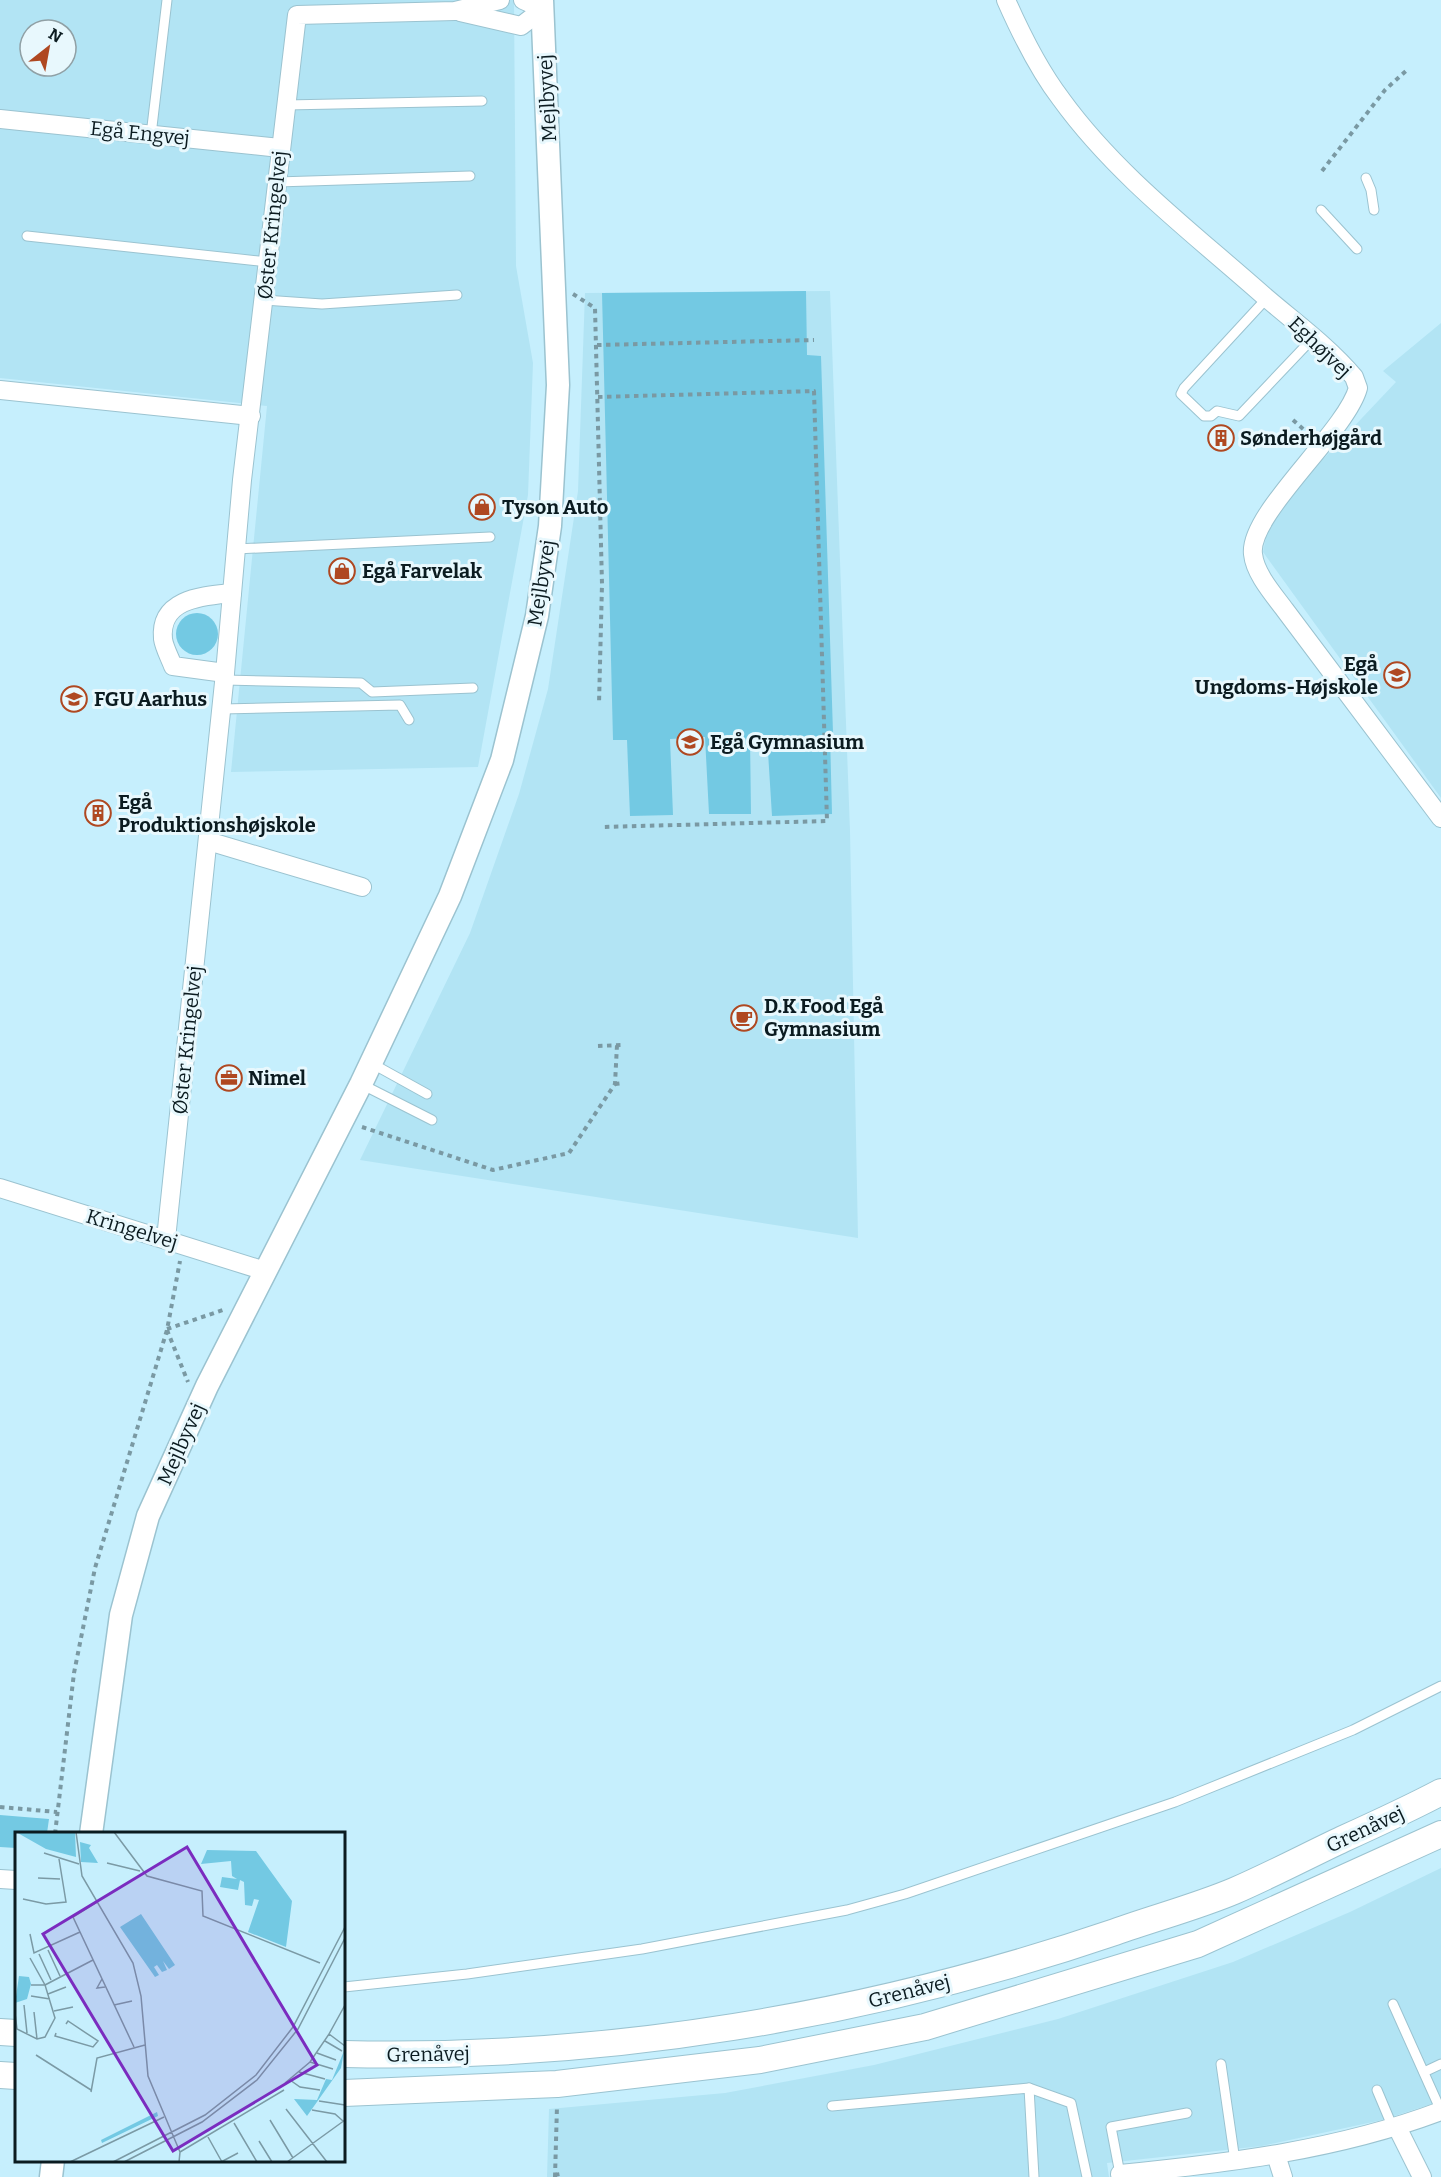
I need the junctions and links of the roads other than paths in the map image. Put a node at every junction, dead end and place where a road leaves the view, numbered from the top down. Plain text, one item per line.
1 (167, 0) edge
2 (500, 0) edge
3 (1006, 0) edge
4 (536, 3) edge
5 (455, 11) junction
6 (482, 101) dead end
7 (286, 105) junction
8 (0, 119) edge
9 (152, 135) junction
10 (280, 148) junction
11 (470, 176) dead end
12 (1366, 178) dead end
13 (277, 182) junction
14 (1321, 210) dead end
15 (1374, 210) dead end
16 (27, 236) dead end
17 (1357, 249) dead end
18 (268, 262) junction
19 (457, 295) dead end
20 (1267, 298) junction
21 (264, 300) junction
22 (1313, 338) junction
23 (0, 390) edge
24 (251, 416) junction
25 (490, 537) dead end
26 (236, 549) junction
27 (232, 593) junction
28 (225, 676) junction
29 (473, 688) dead end
30 (222, 709) junction
31 (409, 720) dead end
32 (1441, 818) edge
33 (208, 841) junction
34 (362, 887) dead end
35 (371, 1063) junction
36 (361, 1084) junction
37 (427, 1094) dead end
38 (432, 1120) dead end
39 (0, 1188) edge
40 (174, 1242) junction
41 (265, 1271) junction
42 (1441, 1686) edge
43 (1441, 1792) edge
44 (91, 1832) edge
45 (1441, 1834) edge
46 (0, 1879) edge
47 (15, 1880) edge
48 (345, 1987) edge
49 (1394, 2004) dead end
50 (0, 2032) edge
51 (15, 2033) edge
52 (345, 2054) edge
53 (1221, 2064) dead end
54 (1441, 2064) edge
55 (1424, 2072) junction
56 (0, 2075) edge
57 (15, 2076) edge
58 (1029, 2088) junction
59 (1377, 2090) dead end
60 (345, 2093) edge
61 (832, 2106) dead end
62 (1441, 2111) edge
63 (1187, 2113) dead end
64 (1395, 2128) junction
65 (1276, 2156) junction
66 (1235, 2161) junction
67 (53, 2162) edge
68 (1176, 2173) edge
69 (1120, 2174) joint
70 (51, 2177) edge
71 (1034, 2177) edge
72 (1087, 2177) edge
73 (1283, 2177) edge
74 (1422, 2177) edge

1 - 9 lane
2 - 5 street, Øster Kringelvej
3 - 20 street, Eghøjvej
4 - 5 street, Øster Kringelvej
4 - 35 street, Mejlbyvej
5 - 7 street, Øster Kringelvej
6 - 7 lane
7 - 10 street, Øster Kringelvej
8 - 9 street, Egå Engvej
9 - 10 street, Egå Engvej
10 - 13 street, Øster Kringelvej
11 - 13 lane
12 - 15 lane
13 - 18 street, Øster Kringelvej
14 - 17 lane
16 - 18 lane
18 - 21 street, Øster Kringelvej
19 - 21 lane
20 - 22 street, Eghøjvej
20 - 22 lane
21 - 24 street, Øster Kringelvej
22 - 32 street, Eghøjvej
23 - 24 street
24 - 26 street, Øster Kringelvej
25 - 26 lane
26 - 27 street, Øster Kringelvej
27 - 28 street, Øster Kringelvej
27 - 28 street
28 - 29 lane
28 - 30 street, Øster Kringelvej
30 - 31 lane
30 - 33 street, Øster Kringelvej
33 - 34 street
33 - 40 street, Øster Kringelvej
35 - 36 street, Mejlbyvej
35 - 37 lane
36 - 38 lane
36 - 41 street, Mejlbyvej
39 - 40 street, Kringelvej
40 - 41 street, Kringelvej
41 - 44 street, Mejlbyvej
42 - 48 lane
43 - 52 main road, Grenåvej
45 - 60 main road, Grenåvej
46 - 47 street
49 - 55 lane
50 - 51 main road
53 - 66 lane
54 - 55 lane
55 - 62 lane
56 - 57 main road
58 - 61 lane
58 - 71 lane
58 - 72 lane
59 - 64 lane
62 - 64 street
63 - 69 lane
64 - 65 street
64 - 74 street
65 - 66 street
65 - 73 street
66 - 68 street
67 - 70 street
68 - 69 street

